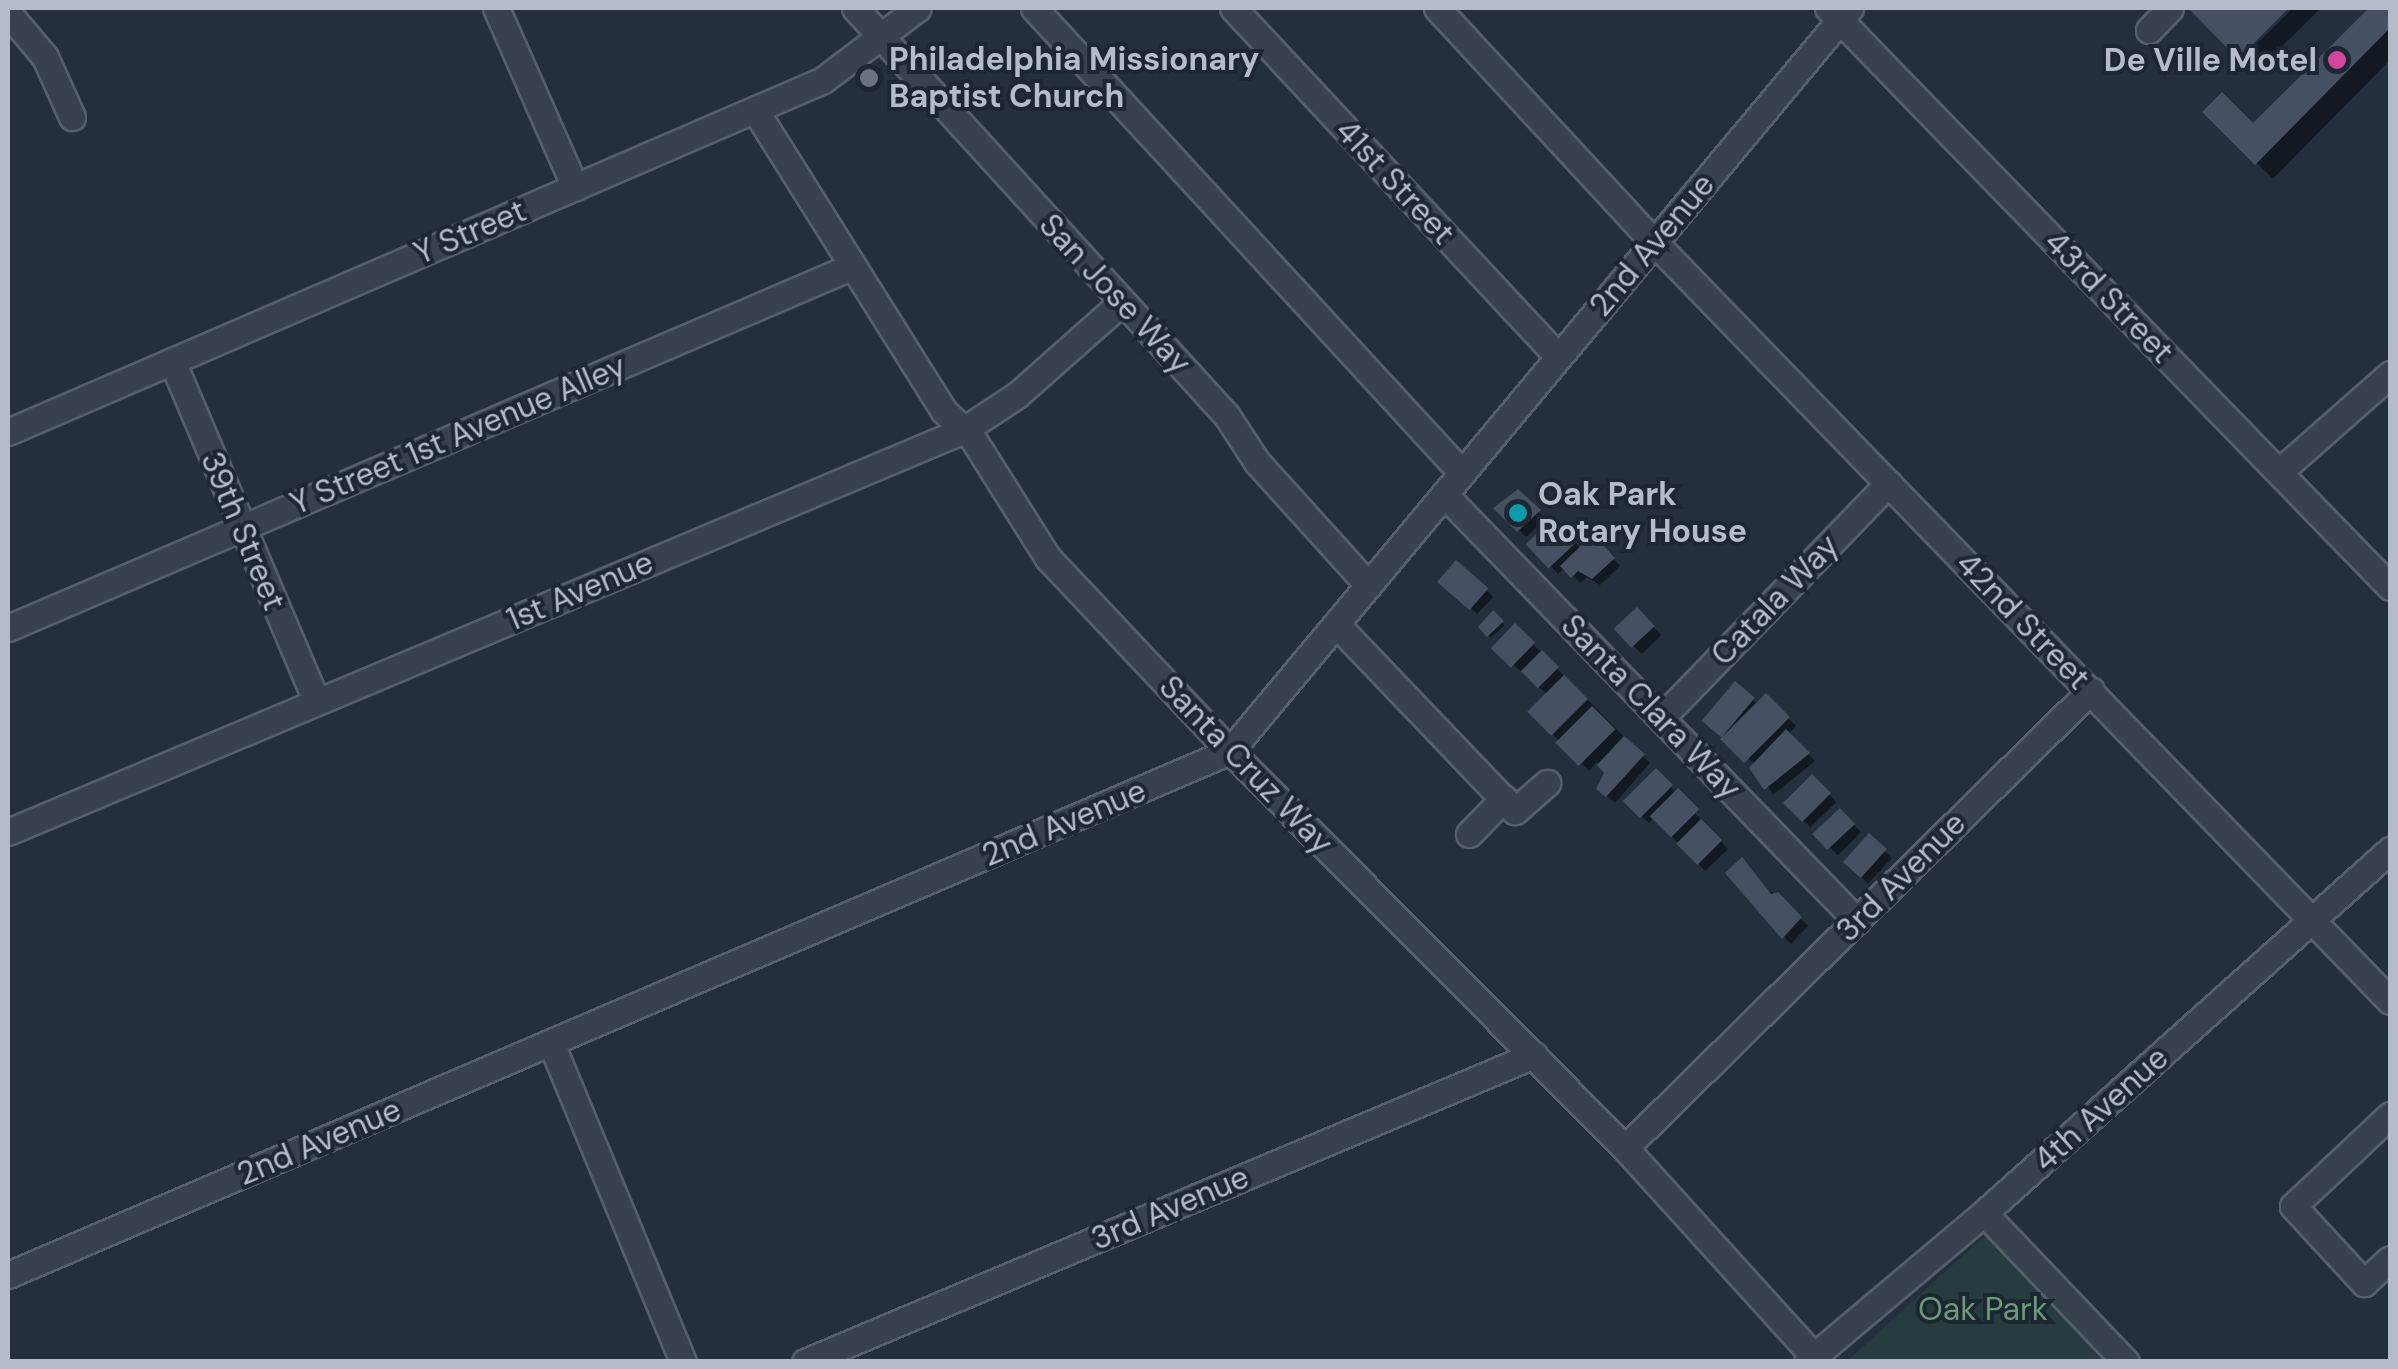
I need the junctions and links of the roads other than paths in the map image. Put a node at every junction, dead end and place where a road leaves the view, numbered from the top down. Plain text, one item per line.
1 (496, 8) edge
2 (855, 8) edge
3 (918, 8) edge
4 (1034, 8) edge
5 (1232, 8) edge
6 (1437, 8) edge
7 (2170, 8) edge
8 (1839, 12) edge
9 (8, 13) edge
10 (2150, 30) dead end
11 (880, 41) junction
12 (755, 110) junction
13 (72, 117) dead end
14 (575, 187) junction
15 (1654, 242) junction
16 (854, 266) junction
17 (1122, 302) junction
18 (1558, 357) junction
19 (172, 361) junction
20 (2390, 374) edge
21 (964, 430) junction
22 (8, 432) edge
23 (2278, 472) junction
24 (1462, 473) junction
25 (1889, 483) junction
26 (1444, 494) junction
27 (241, 528) junction
28 (1368, 585) junction
29 (2390, 587) edge
30 (1336, 624) junction
31 (8, 628) edge
32 (2091, 690) junction
33 (316, 700) junction
34 (1661, 718) junction
35 (1230, 751) junction
36 (1547, 783) dead end
37 (1504, 798) junction
38 (8, 832) edge
39 (1469, 834) dead end
40 (2390, 850) edge
41 (1857, 920) junction
42 (2312, 920) junction
43 (2390, 1001) edge
44 (551, 1043) junction
45 (1534, 1055) junction
46 (2390, 1115) edge
47 (1625, 1148) junction
48 (1984, 1214) junction
49 (2390, 1259) edge
50 (8, 1275) edge
51 (861, 1351) edge
52 (1814, 1360) edge
53 (684, 1362) edge
54 (806, 1362) edge
55 (2126, 1362) edge

1 - 14 street
2 - 11 street, San Jose Way
3 - 11 street, Y Street
4 - 24 street
5 - 18 street, 41st Street
6 - 15 street, 42nd Street
7 - 10 street
8 - 15 street, 2nd Avenue
8 - 23 street, 43rd Street
9 - 13 street
11 - 12 street, Y Street
11 - 17 street, San Jose Way
12 - 14 street, Y Street
12 - 16 street, Santa Cruz Way
14 - 19 street, Y Street
15 - 18 street, 2nd Avenue
15 - 25 street, 42nd Street
16 - 21 street, Santa Cruz Way
16 - 27 street, Y Street 1st Avenue Alley
17 - 21 street, 1st Avenue
17 - 28 street, San Jose Way
18 - 24 street, 2nd Avenue
19 - 22 street, Y Street
19 - 27 street, 39th Street
20 - 23 street
21 - 33 street, 1st Avenue
21 - 35 street, Santa Cruz Way
23 - 29 street, 43rd Street
24 - 26 street, 2nd Avenue
25 - 32 street, 42nd Street
25 - 34 street, Catala Way
26 - 28 street, 2nd Avenue
26 - 34 street, Santa Clara Way
27 - 31 street, Y Street 1st Avenue Alley
27 - 33 street, 39th Street
28 - 30 street, 2nd Avenue
30 - 35 street, 2nd Avenue
30 - 37 street
32 - 41 street, 3rd Avenue
32 - 42 street, 42nd Street
33 - 38 street, 1st Avenue
34 - 41 street, Santa Clara Way
35 - 44 street, 2nd Avenue
35 - 45 street, Santa Cruz Way
36 - 37 street
37 - 39 street
40 - 42 street, 4th Avenue
41 - 47 street, 3rd Avenue
42 - 43 street, 42nd Street
42 - 48 street, 4th Avenue
44 - 50 street, 2nd Avenue
44 - 53 street
45 - 47 street, Santa Cruz Way
45 - 51 street, 3rd Avenue
46 - 49 street
47 - 52 street, Santa Cruz Way
48 - 52 street, 4th Avenue
48 - 55 street
51 - 54 street, 3rd Avenue

